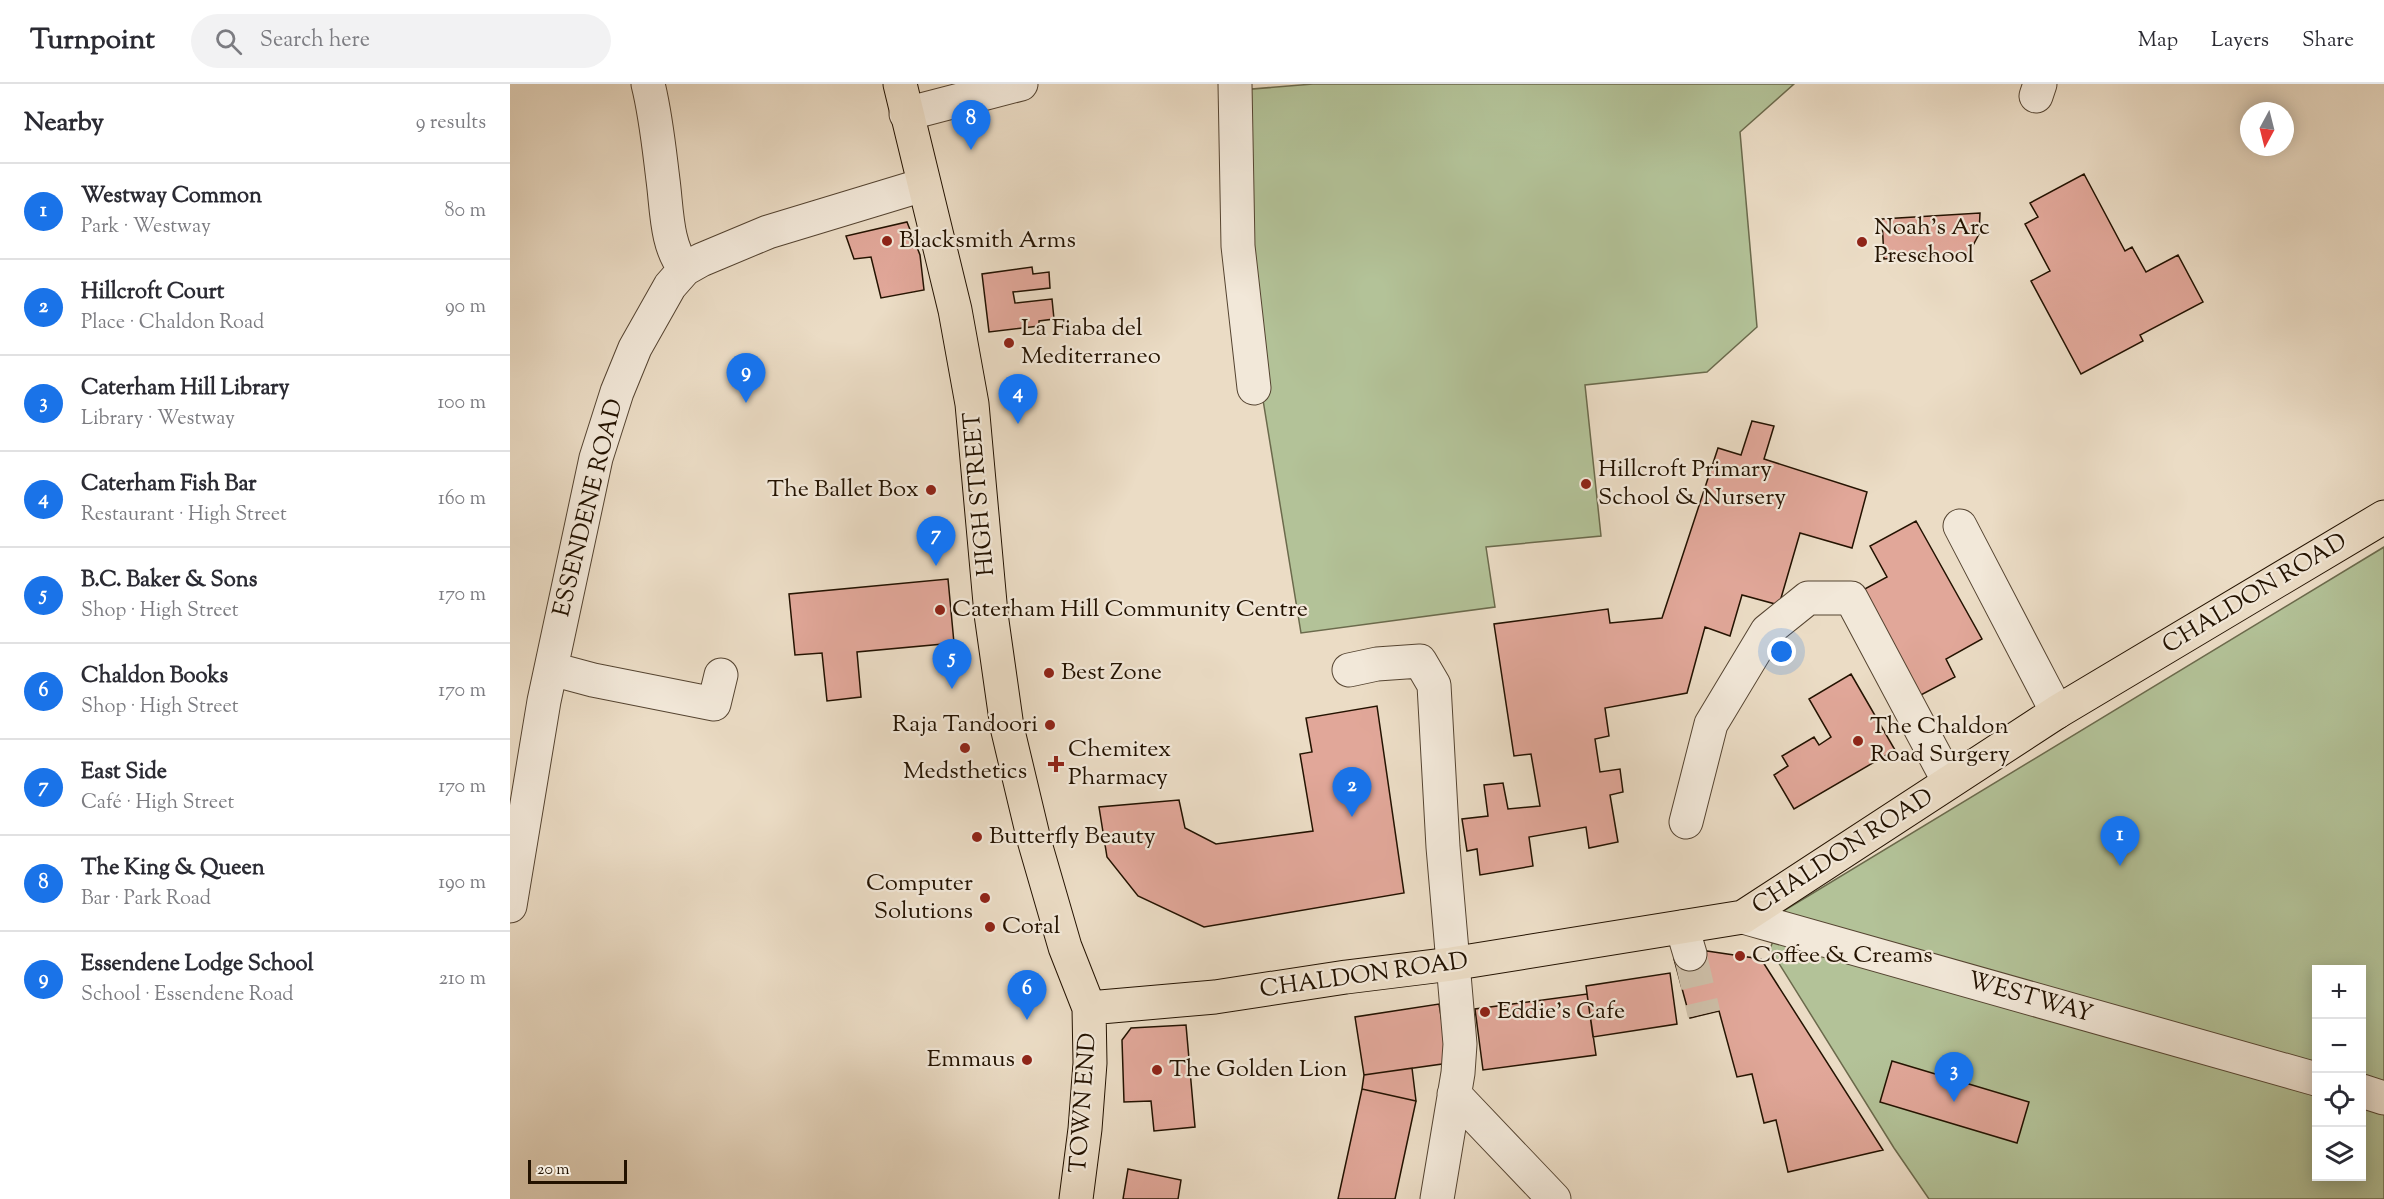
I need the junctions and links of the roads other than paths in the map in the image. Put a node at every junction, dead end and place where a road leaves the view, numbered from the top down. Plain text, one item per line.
1 (648, 84) edge
2 (1020, 84) edge
3 (1235, 84) edge
4 (903, 99) edge
5 (923, 185) junction
6 (685, 269) junction
7 (1254, 388) dead end
8 (2384, 517) edge
9 (1960, 526) dead end
10 (552, 669) junction
11 (1349, 670) dead end
12 (721, 675) dead end
13 (2057, 712) junction
14 (1949, 782) junction
15 (1686, 822) dead end
16 (510, 906) edge
17 (1743, 917) junction
18 (1451, 964) junction
19 (1089, 1008) junction
20 (2312, 1077) edge
21 (2366, 1093) edge
22 (1454, 1094) junction
23 (2384, 1098) edge
24 (1076, 1199) edge
25 (1437, 1199) edge
26 (1554, 1199) edge

1 - 6 street
2 - 4 street
3 - 7 street
4 - 5 main road, HIGH STREET
5 - 6 street, ESSENDENE ROAD
5 - 19 main road, HIGH STREET
6 - 10 street, ESSENDENE ROAD
8 - 13 main road, CHALDON ROAD
9 - 13 street
10 - 12 street
10 - 16 street, ESSENDENE ROAD
11 - 18 street
13 - 14 main road, CHALDON ROAD
14 - 15 street
14 - 17 main road, CHALDON ROAD
17 - 18 main road, CHALDON ROAD
17 - 20 street, WESTWAY
18 - 19 main road, CHALDON ROAD
18 - 22 street
19 - 24 main road, TOWN END
21 - 23 street
22 - 25 street
22 - 26 street

